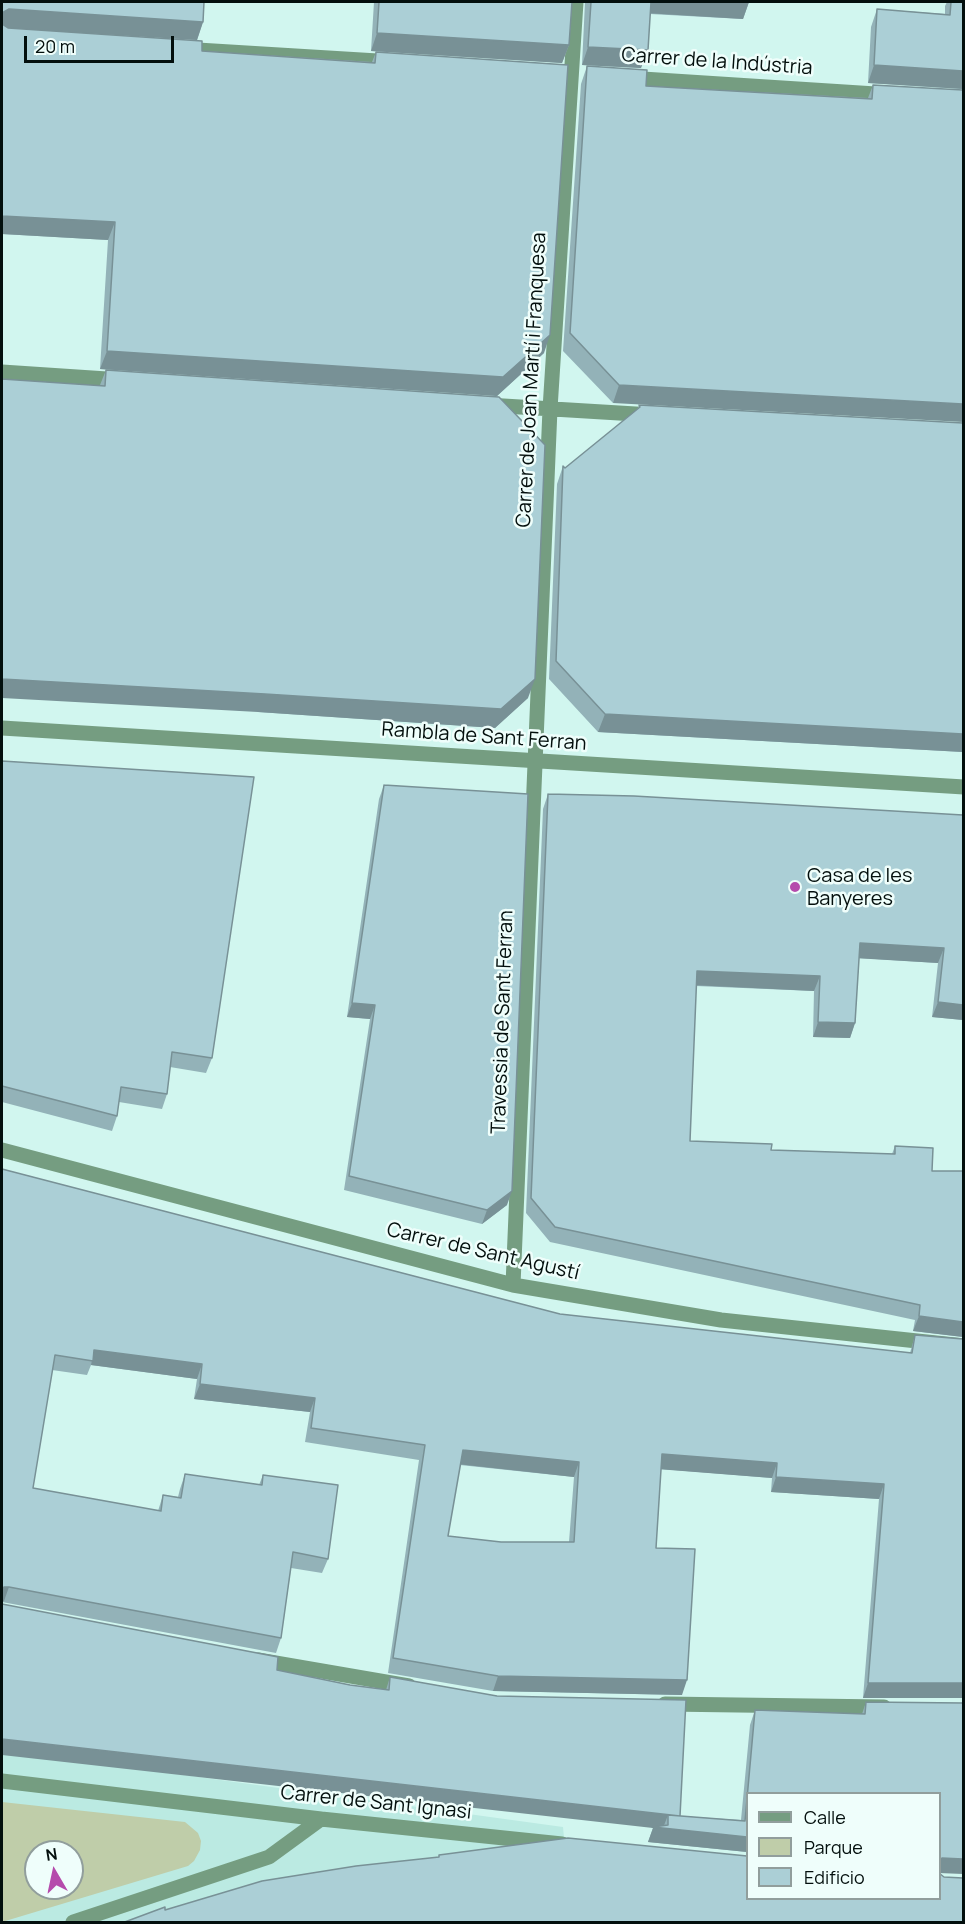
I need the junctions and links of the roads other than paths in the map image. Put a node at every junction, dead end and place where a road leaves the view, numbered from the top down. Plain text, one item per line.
1 (576, 2) edge
2 (168, 48) edge
3 (406, 63) edge
4 (608, 76) edge
5 (904, 96) edge
6 (2, 372) edge
7 (133, 381) edge
8 (466, 403) edge
9 (550, 409) junction
10 (668, 416) edge
11 (2, 728) edge
12 (534, 761) junction
13 (963, 787) edge
14 (2, 1150) edge
15 (513, 1285) junction
16 (963, 1346) edge
17 (241, 1656) edge
18 (423, 1689) edge
19 (654, 1704) edge
20 (896, 1707) edge
21 (2, 1781) edge
22 (321, 1819) junction
23 (582, 1846) edge
24 (74, 1923) edge

1 - 9 street, Carrer de Joan Martí i Franquesa
2 - 3 street
4 - 5 street, Carrer de la Indústria
6 - 7 street
8 - 9 street
9 - 10 street
9 - 12 street, Carrer de Joan Martí i Franquesa
11 - 12 street, Rambla de Sant Ferran
12 - 13 street, Rambla de Sant Ferran
12 - 15 street, Travessia de Sant Ferran
14 - 15 street, Carrer de Sant Agustí
15 - 16 street, Carrer de Sant Agustí
17 - 18 street
19 - 20 street
21 - 22 street, Carrer de Sant Ignasi
22 - 23 street, Carrer de Sant Ignasi
22 - 24 street

